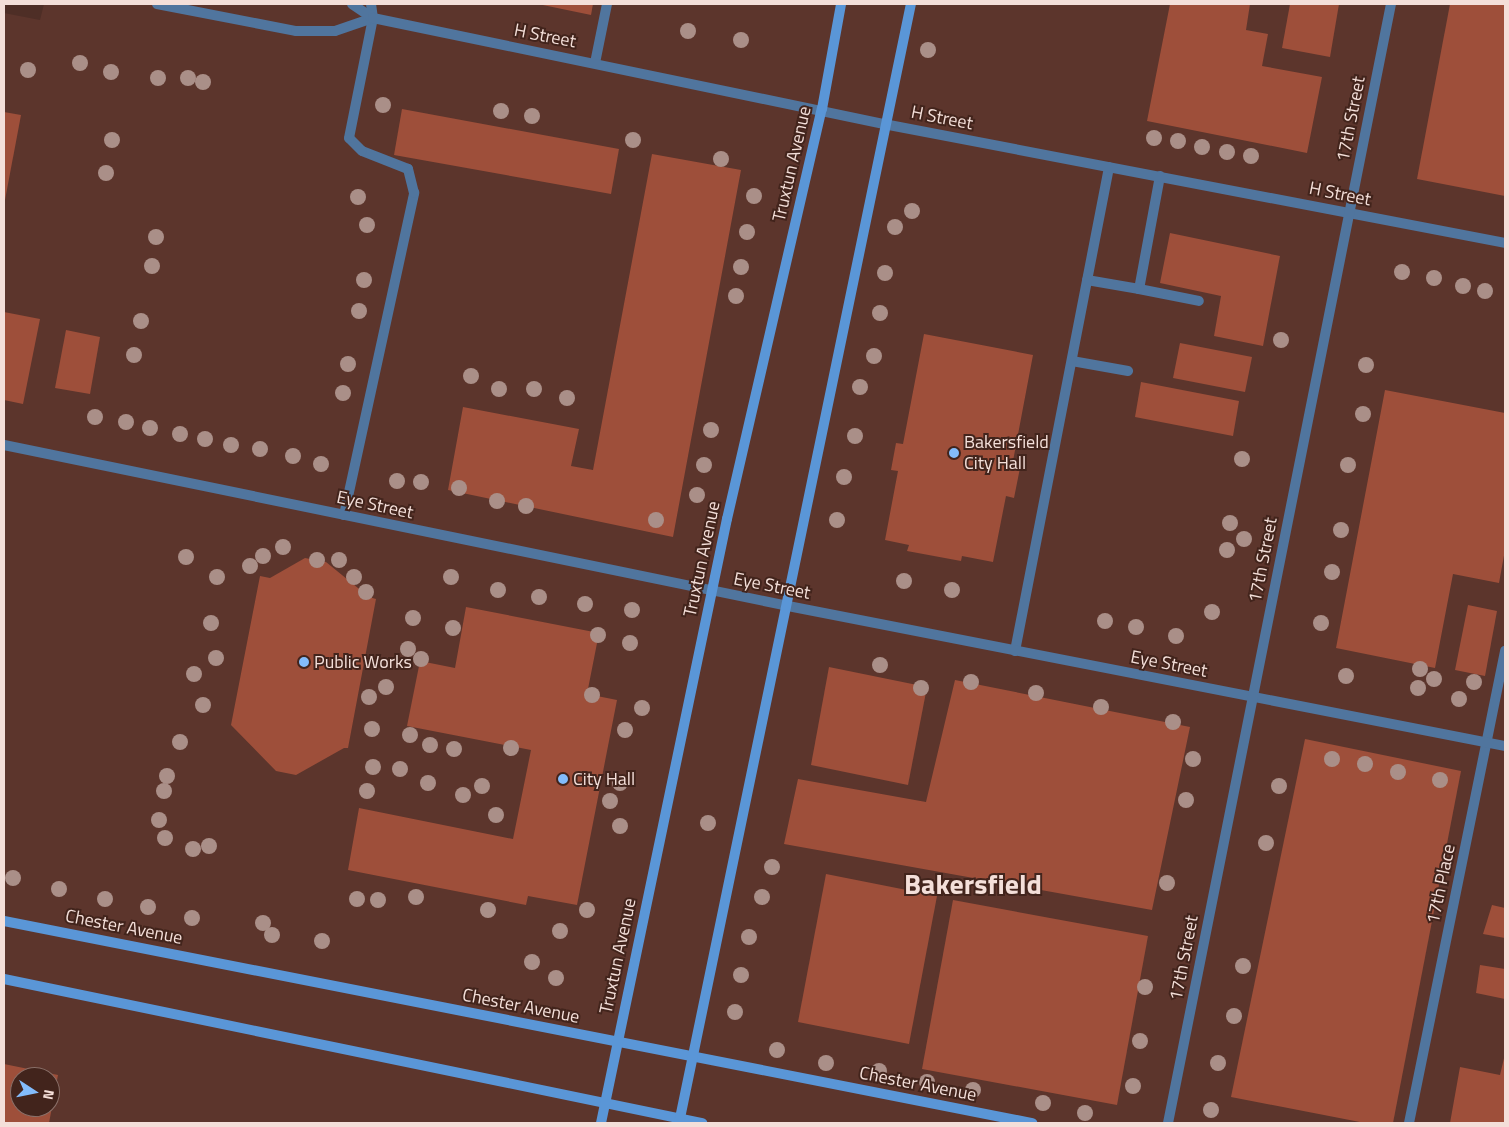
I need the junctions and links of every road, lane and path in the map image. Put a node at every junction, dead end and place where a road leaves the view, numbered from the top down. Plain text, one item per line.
1 (157, 4) edge
2 (352, 4) edge
3 (371, 4) edge
4 (607, 4) edge
5 (841, 4) edge
6 (911, 4) edge
7 (1391, 4) edge
8 (373, 18) junction
9 (595, 63) junction
10 (822, 109) junction
11 (889, 125) junction
12 (1109, 167) junction
13 (1160, 176) junction
14 (1349, 212) junction
15 (1505, 243) edge
16 (1087, 280) junction
17 (1139, 289) junction
18 (1199, 302) dead end
19 (1072, 360) junction
20 (1128, 371) dead end
21 (4, 445) edge
22 (344, 515) junction
23 (712, 590) junction
24 (788, 606) junction
25 (1015, 651) junction
26 (1505, 651) edge
27 (1252, 697) junction
28 (1486, 742) junction
29 (1505, 746) edge
30 (4, 921) edge
31 (4, 979) edge
32 (616, 1042) junction
33 (696, 1057) junction
34 (604, 1104) junction
35 (680, 1121) edge
36 (601, 1123) edge
37 (702, 1123) edge
38 (1032, 1123) edge
39 (1168, 1123) edge
40 (1409, 1123) edge

1 - 8 street
2 - 8 street, H Street
3 - 8 street
4 - 9 street
5 - 10 main road, Truxtun Avenue
6 - 11 main road
7 - 14 street, 17th Street
8 - 9 street, H Street
8 - 22 street
9 - 10 street, H Street
10 - 11 street, H Street
10 - 23 main road, Truxtun Avenue
11 - 12 street, H Street
11 - 24 main road
12 - 13 street, H Street
12 - 16 street
13 - 14 street, H Street
13 - 17 street
14 - 15 street, H Street
14 - 27 street, 17th Street
16 - 17 street
16 - 19 street
17 - 18 street
19 - 20 street
19 - 25 street
21 - 22 street, Eye Street
22 - 23 street, Eye Street
23 - 24 street, Eye Street
23 - 32 main road, Truxtun Avenue
24 - 25 street, Eye Street
24 - 33 main road
25 - 27 street, Eye Street
26 - 28 street, 17th Place
27 - 28 street, Eye Street
27 - 39 street, 17th Street
28 - 29 street, Eye Street
28 - 40 street, 17th Place
30 - 32 main road, Chester Avenue
31 - 34 main road
32 - 33 main road, Chester Avenue
32 - 34 main road, Truxtun Avenue
33 - 35 main road
33 - 38 main road, Chester Avenue
34 - 35 main road
34 - 36 main road, Truxtun Avenue
35 - 37 main road

